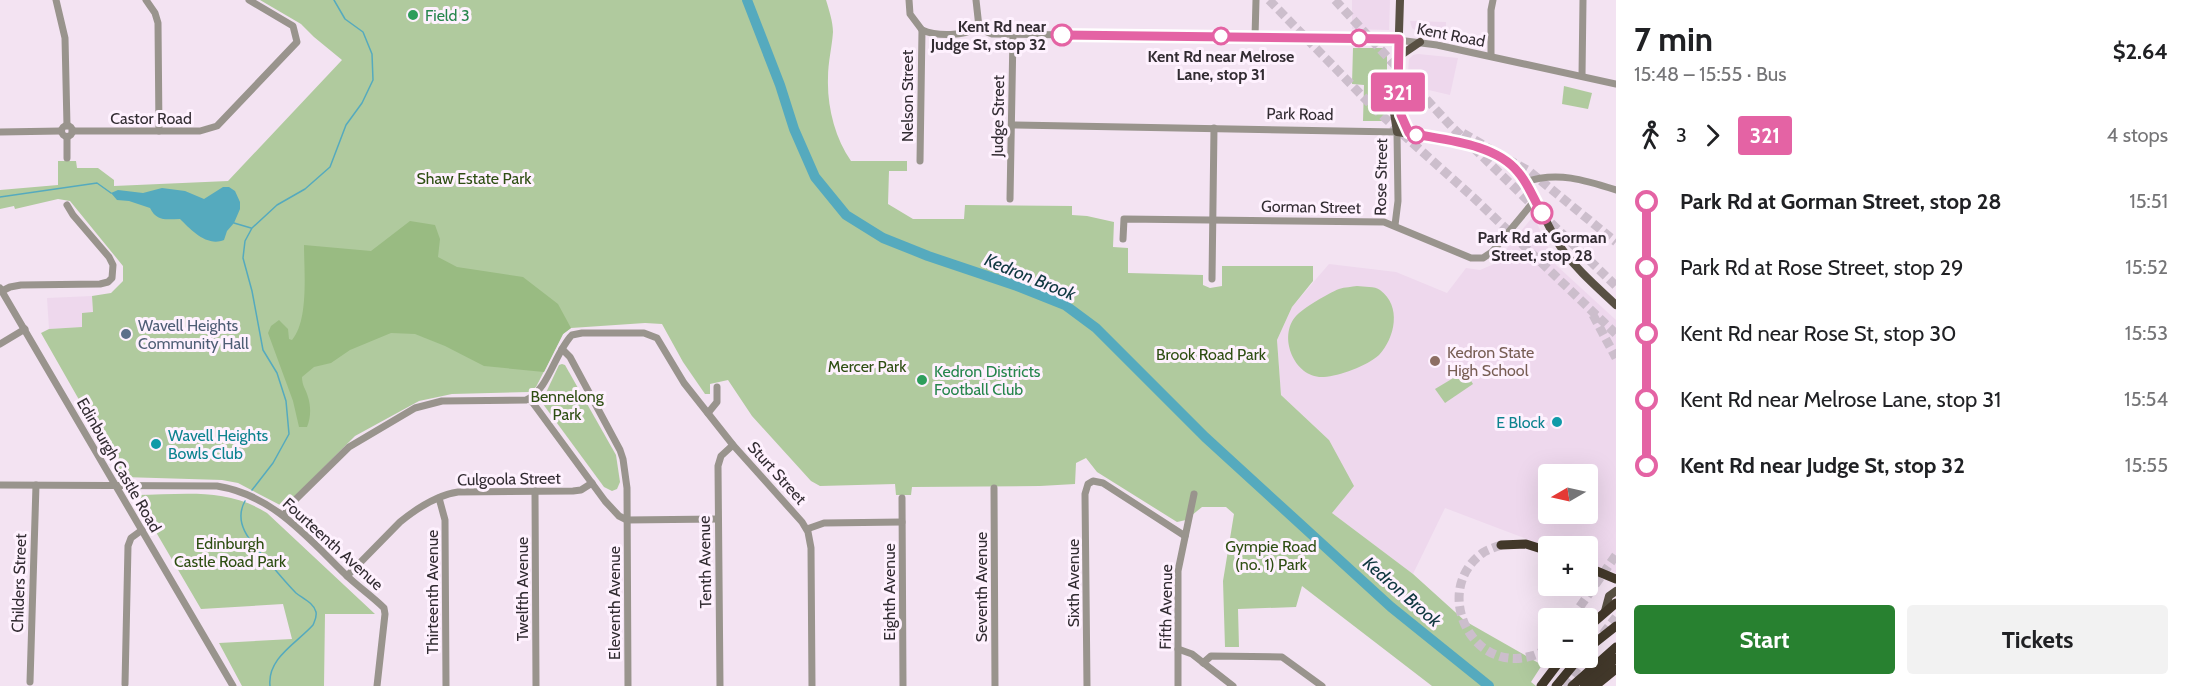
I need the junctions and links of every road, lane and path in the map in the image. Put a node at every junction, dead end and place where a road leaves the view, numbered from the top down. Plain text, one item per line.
1 (56, 0) edge
2 (146, 0) edge
3 (249, 0) edge
4 (909, 0) edge
5 (976, 0) edge
6 (1256, 0) edge
7 (1400, 0) edge
8 (1488, 0) edge
9 (1493, 0) edge
10 (1583, 0) edge
11 (1491, 10) junction
12 (978, 27) junction
13 (922, 30) junction
14 (1012, 34) junction
15 (1255, 37) junction
16 (1399, 39) junction
17 (1420, 42) junction
18 (1491, 56) junction
19 (1398, 57) junction
20 (1582, 76) junction
21 (1616, 84) edge
22 (1398, 95) junction
23 (1012, 125) junction
24 (1215, 128) junction
25 (67, 131) junction
26 (159, 131) junction
27 (0, 132) edge
28 (1397, 132) junction
29 (1409, 133) junction
30 (67, 158) dead end
31 (920, 161) dead end
32 (1525, 182) junction
33 (1616, 190) edge
34 (1010, 199) dead end
35 (1534, 200) junction
36 (67, 205) dead end
37 (1213, 220) junction
38 (1395, 225) junction
39 (1123, 239) dead end
40 (1212, 279) dead end
41 (1, 290) edge
42 (1616, 305) edge
43 (25, 329) junction
44 (0, 344) edge
45 (562, 349) junction
46 (717, 387) dead end
47 (530, 399) junction
48 (708, 413) junction
49 (734, 445) junction
50 (592, 483) junction
51 (0, 485) edge
52 (36, 485) junction
53 (116, 486) junction
54 (994, 488) dead end
55 (535, 491) junction
56 (1194, 494) dead end
57 (439, 498) junction
58 (902, 498) dead end
59 (284, 515) junction
60 (718, 519) junction
61 (627, 520) junction
62 (902, 522) junction
63 (807, 529) junction
64 (142, 530) junction
65 (1185, 536) junction
66 (1502, 545) tunnel mouth
67 (1538, 548) edge
68 (1598, 572) edge
69 (347, 576) junction
70 (1616, 579) edge
71 (1616, 591) edge
72 (1616, 603) edge
73 (1605, 611) junction
74 (1598, 618) edge
75 (1616, 626) edge
76 (1598, 640) edge
77 (1616, 647) edge
78 (1178, 649) junction
79 (1616, 658) edge
80 (1203, 663) junction
81 (1555, 668) edge
82 (1571, 668) edge
83 (1616, 669) edge
84 (30, 682) dead end
85 (125, 684) dead end
86 (233, 686) edge
87 (377, 686) edge
88 (446, 686) edge
89 (536, 686) edge
90 (628, 686) edge
91 (720, 686) edge
92 (812, 686) edge
93 (903, 686) edge
94 (995, 686) edge
95 (1087, 686) edge
96 (1178, 686) edge
97 (1233, 686) edge
98 (1322, 686) edge
99 (1542, 686) edge
100 (1556, 686) edge
101 (1572, 686) edge
102 (1584, 686) edge
103 (1595, 686) edge

1 - 25 street
2 - 26 street
3 - 26 street, Castor Road
4 - 13 street, Nelson Street
5 - 12 street
6 - 15 street
7 - 16 main road, Rose Street
8 - 11 street
9 - 11 street
10 - 20 street
11 - 18 street
12 - 13 street, Kent Road
12 - 14 street, Kent Road
13 - 31 street, Nelson Street
14 - 15 street, Kent Road
14 - 23 street, Judge Street
15 - 16 street, Kent Road
16 - 17 street, Kent Road
16 - 19 main road, Rose Street
17 - 18 street, Kent Road
17 - 19 main road
18 - 20 street, Kent Road
19 - 22 main road, Rose Street
20 - 21 street, Kent Road
22 - 28 main road, Rose Street
22 - 29 main road, Rose Street
23 - 24 street, Park Road
23 - 34 street, Judge Street
24 - 28 street, Park Road
24 - 37 street
25 - 26 street, Castor Road
25 - 27 street, Castor Road
25 - 30 street
28 - 29 main road, Park Road
28 - 38 street, Rose Street
29 - 32 main road, Park Road
32 - 33 street
32 - 35 main road, Park Road
35 - 38 street, Gorman Street
35 - 42 main road, Park Road
36 - 41 street
37 - 38 street, Gorman Street
37 - 39 street, Gorman Street
37 - 40 street
41 - 43 street, Edinburgh Castle Road
43 - 44 street
43 - 53 street, Edinburgh Castle Road
45 - 47 street
45 - 48 street, Sturt Street
45 - 61 street, Eleventh Avenue
46 - 48 street
47 - 50 street
47 - 59 street
48 - 49 street, Sturt Street
49 - 60 street, Tenth Avenue
49 - 63 street, Sturt Street
50 - 55 street, Culgoola Street
50 - 61 street
51 - 52 street, Fourteenth Avenue
52 - 53 street, Fourteenth Avenue
52 - 84 street, Childers Street
53 - 59 street, Fourteenth Avenue
53 - 64 street, Edinburgh Castle Road
54 - 94 street, Seventh Avenue
55 - 57 street, Culgoola Street
55 - 89 street, Twelfth Avenue
56 - 65 street, Fifth Avenue
57 - 69 street, Culgoola Street
57 - 88 street, Thirteenth Avenue
58 - 62 street, Eighth Avenue
59 - 69 street, Fourteenth Avenue
60 - 61 street
60 - 91 street, Tenth Avenue
61 - 90 street, Eleventh Avenue
62 - 63 street, Sturt Street
62 - 93 street, Eighth Avenue
63 - 92 street
64 - 85 street
64 - 86 street, Edinburgh Castle Road
65 - 78 street, Fifth Avenue
65 - 95 street, Sixth Avenue
66 - 67 highway
68 - 70 highway
69 - 87 street, Fourteenth Avenue
71 - 73 main road
72 - 73 highway
73 - 74 highway
75 - 76 highway
77 - 101 highway
78 - 80 street
78 - 96 street, Fifth Avenue
79 - 102 highway
80 - 97 street
80 - 98 street
81 - 99 highway
82 - 100 highway
83 - 103 highway

